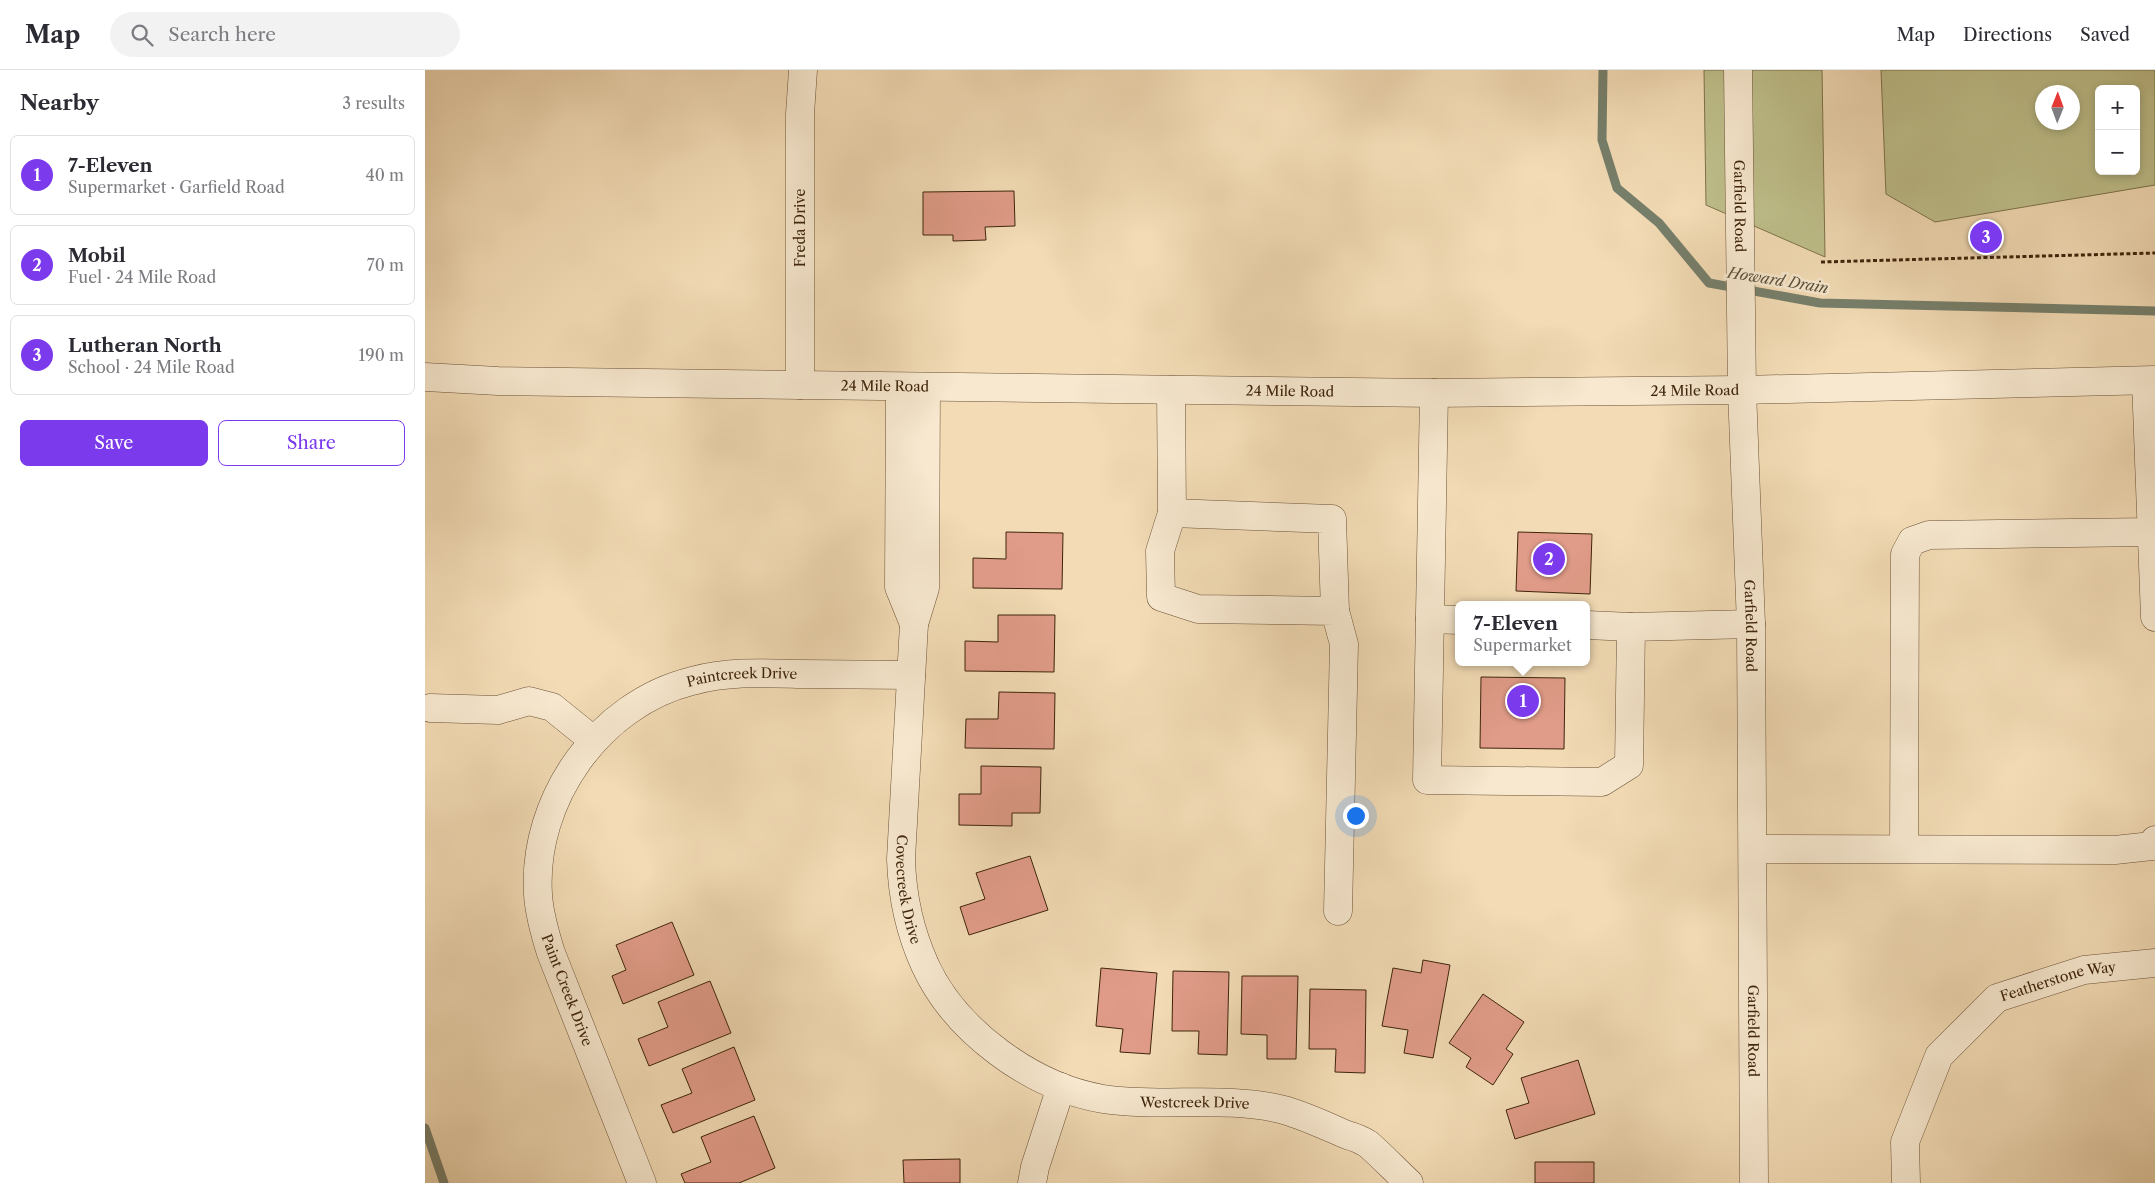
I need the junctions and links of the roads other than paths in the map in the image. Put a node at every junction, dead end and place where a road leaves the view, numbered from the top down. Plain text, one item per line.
1 (803, 70) edge
2 (1738, 70) edge
3 (425, 377) edge
4 (2151, 380) edge
5 (800, 386) junction
6 (913, 387) junction
7 (1171, 390) junction
8 (1743, 390) junction
9 (1434, 394) junction
10 (1172, 513) junction
11 (2152, 532) junction
12 (1335, 611) junction
13 (2155, 617) edge
14 (1430, 619) junction
15 (1455, 620) edge
16 (1751, 624) junction
17 (1590, 625) edge
18 (1631, 627) junction
19 (911, 675) junction
20 (430, 708) dead end
21 (593, 740) junction
22 (2155, 840) edge
23 (1753, 849) junction
24 (1904, 849) junction
25 (1338, 911) dead end
26 (2155, 963) edge
27 (1061, 1087) junction
28 (642, 1183) edge
29 (1032, 1183) edge
30 (1409, 1183) edge
31 (1754, 1183) edge
32 (1906, 1183) edge

1 - 5 street, Freda Drive
2 - 8 street, Garfield Road
3 - 5 street, 24 Mile Road
4 - 8 street, 24 Mile Road
4 - 11 street
5 - 6 street, 24 Mile Road
6 - 7 street, 24 Mile Road
6 - 19 street, Covecreek Drive
7 - 9 street, 24 Mile Road
7 - 10 street
8 - 9 street, 24 Mile Road
8 - 16 street, Garfield Road
9 - 14 street
10 - 12 street
10 - 12 street
11 - 13 street
11 - 24 street
12 - 25 street
14 - 15 street
14 - 18 street
16 - 18 street
16 - 23 street, Garfield Road
17 - 18 street
19 - 21 street, Paintcreek Drive
19 - 27 street, Covecreek Drive
20 - 21 street
21 - 28 street, Paint Creek Drive
22 - 24 street
23 - 24 street
23 - 31 street, Garfield Road
26 - 32 street, Featherstone Way
27 - 29 street
27 - 30 street, Westcreek Drive

